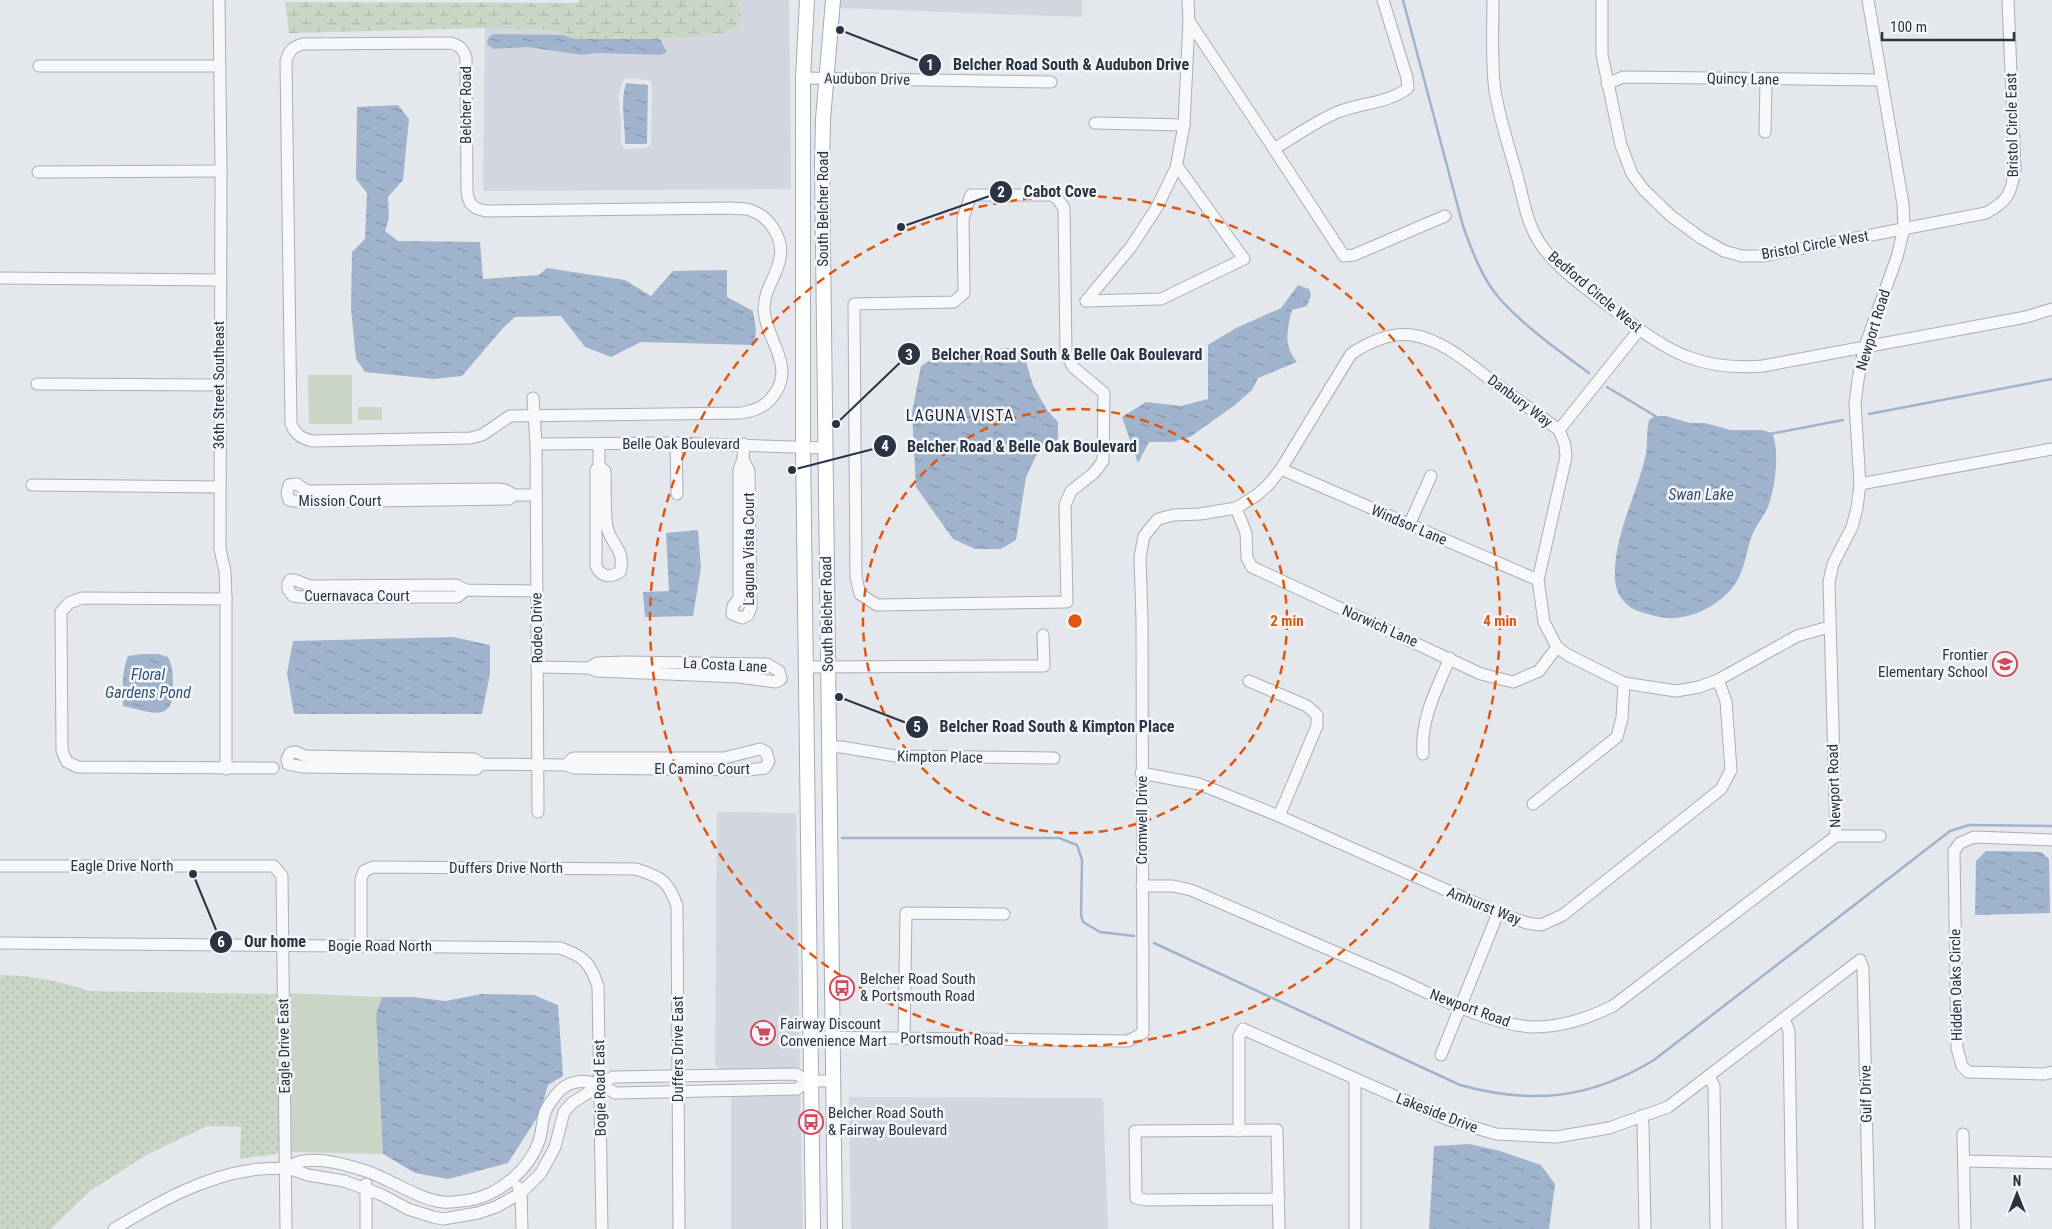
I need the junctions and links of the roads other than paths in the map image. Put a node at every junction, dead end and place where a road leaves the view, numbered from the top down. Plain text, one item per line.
1 (218, 0) edge
2 (807, 0) edge
3 (833, 0) edge
4 (1188, 0) edge
5 (1383, 0) edge
6 (1493, 0) edge
7 (1602, 0) edge
8 (1868, 0) edge
9 (2008, 0) edge
10 (1190, 21) junction
11 (39, 66) dead end
12 (220, 66) junction
13 (803, 78) junction
14 (826, 78) junction
15 (1766, 80) junction
16 (1881, 80) junction
17 (1051, 82) dead end
18 (1607, 84) junction
19 (1095, 122) dead end
20 (1184, 125) junction
21 (1765, 132) dead end
22 (1274, 150) junction
23 (1176, 166) junction
24 (221, 171) junction
25 (38, 172) dead end
26 (1444, 216) dead end
27 (1904, 228) junction
28 (0, 278) edge
29 (219, 280) junction
30 (2052, 310) edge
31 (1639, 330) junction
32 (1864, 349) junction
33 (37, 384) dead end
34 (219, 385) junction
35 (533, 398) dead end
36 (535, 415) junction
37 (1559, 430) junction
38 (676, 443) junction
39 (536, 444) junction
40 (599, 444) junction
41 (744, 444) junction
42 (803, 446) junction
43 (825, 448) junction
44 (2052, 448) edge
45 (854, 449) joint
46 (743, 459) junction
47 (600, 466) junction
48 (1281, 469) junction
49 (1431, 476) dead end
50 (1860, 484) junction
51 (32, 485) dead end
52 (219, 487) junction
53 (677, 494) dead end
54 (514, 495) junction
55 (536, 495) junction
56 (1236, 508) junction
57 (1409, 525) junction
58 (1140, 557) joint
59 (1538, 580) junction
60 (466, 590) junction
61 (536, 590) junction
62 (226, 599) junction
63 (1829, 627) junction
64 (1044, 635) dead end
65 (1557, 647) junction
66 (1450, 658) junction
67 (806, 667) junction
68 (827, 667) junction
69 (538, 668) junction
70 (589, 668) junction
71 (1718, 680) junction
72 (1249, 681) dead end
73 (1624, 683) junction
74 (828, 747) junction
75 (1423, 754) dead end
76 (1054, 758) dead end
77 (482, 764) junction
78 (538, 765) junction
79 (566, 765) junction
80 (273, 768) dead end
81 (226, 769) junction
82 (1141, 773) junction
83 (1533, 804) dead end
84 (538, 812) dead end
85 (1278, 816) junction
86 (1836, 836) junction
87 (1880, 836) dead end
88 (2052, 840) edge
89 (0, 866) edge
90 (274, 866) joint
91 (657, 876) joint
92 (1142, 886) junction
93 (1498, 913) junction
94 (1004, 914) dead end
95 (0, 943) edge
96 (282, 946) junction
97 (361, 946) junction
98 (578, 954) joint
99 (1860, 960) joint
100 (1460, 1006) junction
101 (1784, 1019) junction
102 (811, 1037) junction
103 (832, 1037) junction
104 (904, 1039) junction
105 (1094, 1041) joint
106 (1440, 1055) dead end
107 (2052, 1072) edge
108 (759, 1074) junction
109 (678, 1076) junction
110 (1709, 1076) junction
111 (1355, 1079) junction
112 (833, 1081) junction
113 (810, 1082) junction
114 (601, 1084) junction
115 (760, 1090) junction
116 (678, 1092) junction
117 (1641, 1116) junction
118 (1239, 1131) junction
119 (1964, 1134) dead end
120 (1964, 1161) junction
121 (2052, 1163) edge
122 (285, 1167) junction
123 (368, 1172) junction
124 (513, 1179) junction
125 (366, 1189) junction
126 (521, 1193) junction
127 (1278, 1199) junction
128 (444, 1202) junction
129 (443, 1224) edge
130 (114, 1229) edge
131 (286, 1229) edge
132 (366, 1229) edge
133 (522, 1229) edge
134 (602, 1229) edge
135 (679, 1229) edge
136 (813, 1229) edge
137 (835, 1229) edge
138 (1280, 1229) edge
139 (1355, 1229) edge
140 (1644, 1229) edge
141 (1716, 1229) edge
142 (1792, 1229) edge
143 (1869, 1229) edge
144 (1965, 1229) edge

1 - 12 street, 36th Street Southeast
2 - 13 main road, South Belcher Road
3 - 14 main road, South Belcher Road
4 - 10 street
5 - 22 street
6 - 31 street, Bedford Circle West
7 - 18 street, Bristol Circle West
8 - 16 street, Newport Road
9 - 27 street, Bristol Circle East
10 - 20 street
10 - 22 street
11 - 12 street
12 - 24 street, 36th Street Southeast
13 - 14 street, Audubon Drive
13 - 42 main road, South Belcher Road
14 - 17 street, Audubon Drive
14 - 43 main road, South Belcher Road
15 - 16 street, Quincy Lane
15 - 18 street, Quincy Lane
15 - 21 street
16 - 27 street, Newport Road
18 - 27 street, Bristol Circle West
19 - 20 street
20 - 23 street
22 - 26 street
23 - 23 street
24 - 25 street
24 - 29 street, 36th Street Southeast
27 - 32 street, Newport Road
28 - 29 street
29 - 34 street, 36th Street Southeast
30 - 32 street, Bedford Circle West
31 - 32 street, Bedford Circle West
31 - 37 street
32 - 50 street, Newport Road
33 - 34 street
34 - 52 street, 36th Street Southeast
35 - 36 street
36 - 36 street, Belcher Road
36 - 39 street
37 - 48 street, Danbury Way
37 - 59 street, Danbury Way
38 - 40 street, Belle Oak Boulevard
38 - 41 street, Belle Oak Boulevard
38 - 53 street
39 - 40 street, Belle Oak Boulevard
39 - 55 street, Rodeo Drive
40 - 47 street
41 - 42 street, Belle Oak Boulevard
41 - 46 street, Laguna Vista Court
42 - 43 street, Belle Oak Boulevard
42 - 67 main road, South Belcher Road
43 - 68 main road, South Belcher Road
44 - 50 street
45 - 45 street
46 - 46 street, Laguna Vista Court
47 - 47 street
48 - 56 street, Danbury Way
48 - 57 street, Windsor Lane
49 - 57 street
50 - 63 street, Newport Road
51 - 52 street
52 - 62 street, 36th Street Southeast
54 - 54 street, Mission Court
54 - 55 street, Mission Court
55 - 61 street, Rodeo Drive
56 - 58 street, Danbury Way
56 - 66 street, Norwich Lane
57 - 59 street, Windsor Lane
58 - 82 street, Cromwell Drive
59 - 65 street, Danbury Way
60 - 60 street, Cuernavaca Court
60 - 61 street, Cuernavaca Court
61 - 69 street, Rodeo Drive
62 - 81 street, 36th Street Southeast
62 - 81 street
63 - 71 street
63 - 86 street, Newport Road
64 - 68 street
65 - 66 street, Norwich Lane
65 - 73 street
66 - 75 street
67 - 68 street
67 - 102 main road, South Belcher Road
68 - 74 main road, South Belcher Road
69 - 70 street, La Costa Lane
69 - 78 street, Rodeo Drive
70 - 70 street, La Costa Lane
71 - 73 street
71 - 93 street, Amhurst Way
72 - 85 street
73 - 83 street
74 - 76 street, Kimpton Place
74 - 103 main road, South Belcher Road
77 - 77 street, El Camino Court
77 - 78 street, El Camino Court
78 - 79 street, El Camino Court
78 - 84 street, Rodeo Drive
79 - 79 street, El Camino Court
80 - 81 street
82 - 85 street, Amhurst Way
82 - 92 street, Cromwell Drive
85 - 93 street, Amhurst Way
86 - 87 street
86 - 100 street, Newport Road
88 - 107 street, Hidden Oaks Circle
89 - 90 street, Eagle Drive North
90 - 96 street, Eagle Drive East
91 - 97 street, Duffers Drive North
91 - 109 street, Duffers Drive East
92 - 100 street, Newport Road
92 - 105 street, Cromwell Drive
93 - 100 street
94 - 104 street
95 - 96 street, Bogie Road North
96 - 97 street, Bogie Road North
96 - 122 street, Eagle Drive East
97 - 98 street, Bogie Road North
98 - 114 street, Bogie Road East
99 - 101 street, Lakeside Drive
99 - 143 street, Gulf Drive
100 - 106 street
101 - 110 street, Lakeside Drive
101 - 142 street
102 - 103 street, Portsmouth Road
102 - 113 main road, South Belcher Road
103 - 104 street, Portsmouth Road
103 - 112 main road, South Belcher Road
104 - 105 street, Portsmouth Road
108 - 109 street
108 - 113 street
108 - 115 street
109 - 114 street
109 - 116 street, Duffers Drive East
110 - 117 street, Lakeside Drive
110 - 141 street
111 - 117 street, Lakeside Drive
111 - 118 street, Lakeside Drive
111 - 139 street
112 - 113 street
112 - 137 main road, South Belcher Road
113 - 115 street
113 - 136 main road, South Belcher Road
114 - 116 street
114 - 124 street
114 - 126 street
114 - 134 street, Bogie Road East
115 - 116 street
116 - 135 street, Duffers Drive East
117 - 140 street
118 - 127 street
118 - 127 street
119 - 120 street
120 - 121 street
120 - 144 street
122 - 123 street
122 - 125 street
122 - 130 street
122 - 131 street, Eagle Drive East
123 - 125 street
123 - 128 street
124 - 126 street
124 - 128 street
125 - 129 street
125 - 132 street
126 - 129 street
126 - 133 street
127 - 138 street
128 - 129 street

